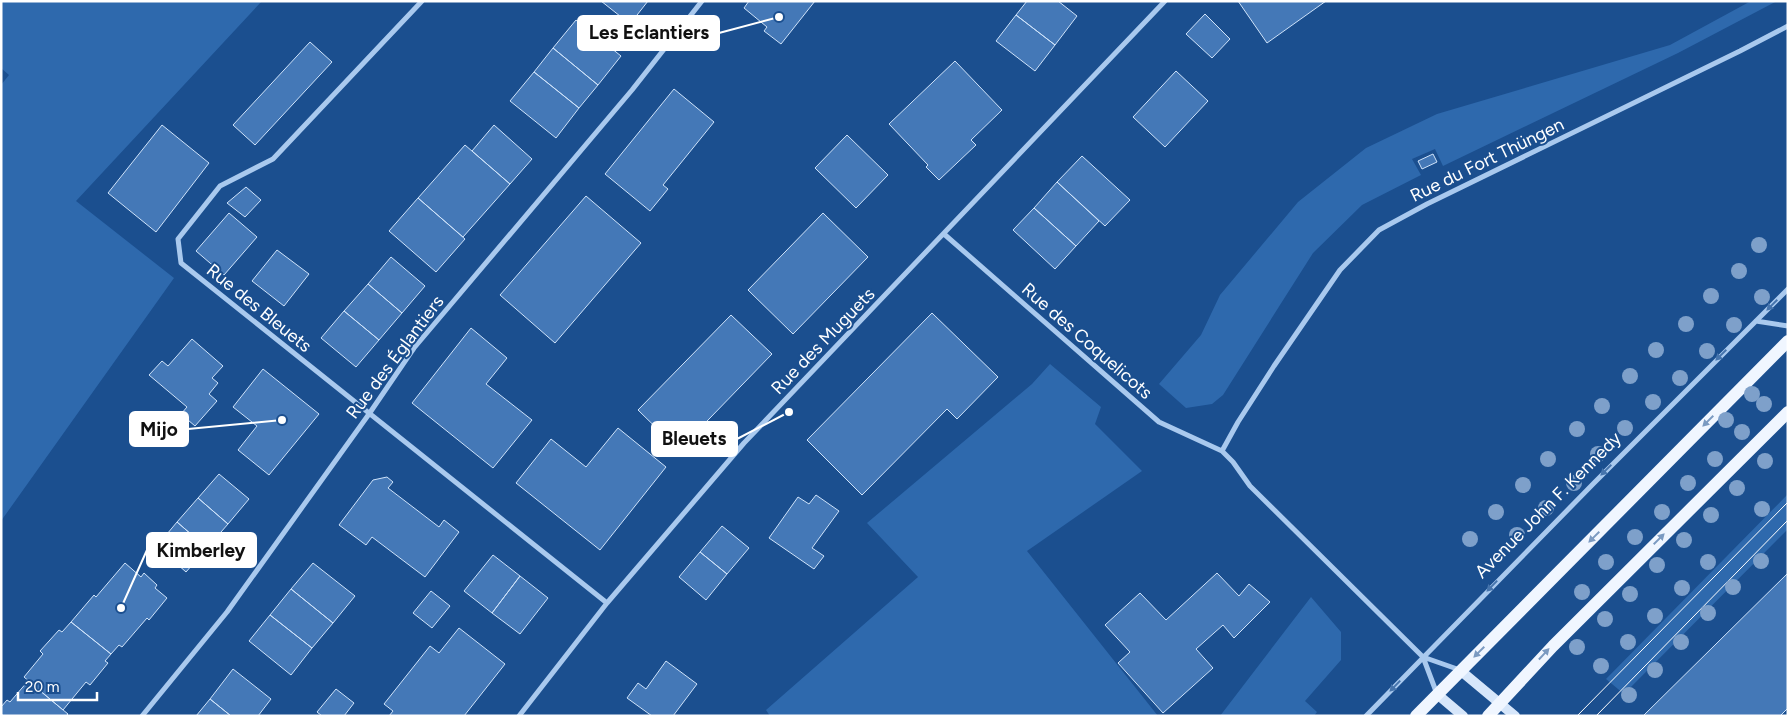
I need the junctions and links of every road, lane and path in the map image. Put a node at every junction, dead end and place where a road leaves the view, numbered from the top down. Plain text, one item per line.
1 (422, 1) edge
2 (702, 1) edge
3 (1166, 1) edge
4 (1788, 26) edge
5 (944, 234) junction
6 (1788, 289) edge
7 (1756, 321) junction
8 (1788, 326) edge
9 (1788, 341) edge
10 (1788, 412) edge
11 (369, 414) junction
12 (1222, 451) junction
13 (607, 603) junction
14 (1423, 657) junction
15 (1461, 671) junction
16 (1437, 694) junction
17 (1499, 703) junction
18 (142, 716) edge
19 (519, 716) edge
20 (1366, 716) edge
21 (1416, 716) edge
22 (1463, 716) edge
23 (1488, 716) edge
24 (1515, 716) edge

1 - 11 street, Rue des Bleuets
2 - 11 street, Rue des Églantiers
3 - 5 street, Rue des Muguets
4 - 12 street, Rue du Fort Thüngen
5 - 12 street, Rue des Coquelicots
5 - 13 street, Rue des Muguets
6 -> 7 street, Avenue John F. Kennedy
7 - 8 street
7 -> 14 street, Avenue John F. Kennedy
9 -> 15 main road
17 -> 10 main road
11 - 13 street, Rue des Bleuets
11 - 18 street, Rue des Églantiers
12 - 14 street, Rue des Coquelicots
13 - 19 street, Rue des Muguets
14 - 15 street, Rue des Coquelicots
14 - 16 street, Rue des Coquelicots
14 -> 20 street, Avenue John F. Kennedy
15 - 16 main road
15 - 17 street
16 - 21 main road
16 - 22 street
17 - 23 main road
17 - 24 street

